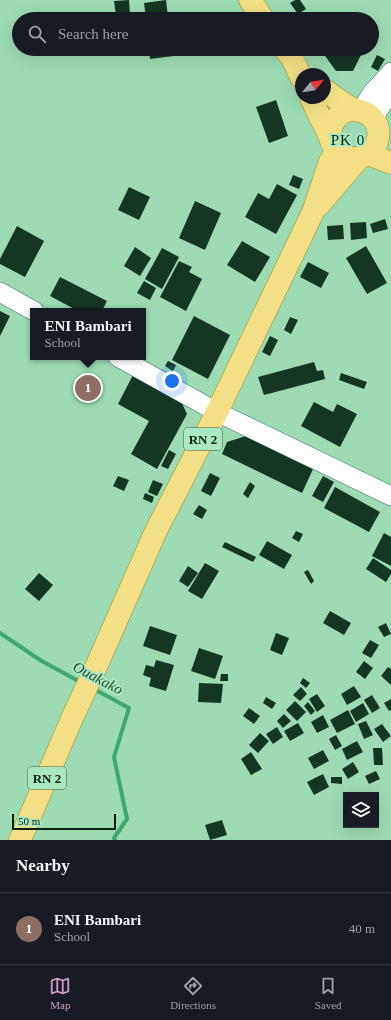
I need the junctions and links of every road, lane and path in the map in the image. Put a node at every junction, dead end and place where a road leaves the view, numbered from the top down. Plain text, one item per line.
1 (250, 0) edge
2 (258, 12) edge
3 (390, 73) edge
4 (331, 94) edge
5 (314, 104) edge
6 (371, 122) edge
7 (334, 144) junction
8 (364, 156) junction
9 (391, 163) edge
10 (313, 212) junction
11 (0, 292) edge
12 (30, 309) edge
13 (123, 360) edge
14 (217, 412) junction
15 (391, 496) edge
16 (20, 840) edge

1 - 2 main road
3 - 6 street
4 - 6 main road
5 - 7 main road
6 - 7 main road
6 - 8 main road
7 - 8 main road
7 - 10 main road, RN 2
8 - 9 main road
8 - 10 main road, RN 2
10 - 14 main road, RN 2
11 - 12 street
13 - 14 street
14 - 15 street
14 - 16 main road, RN 2

